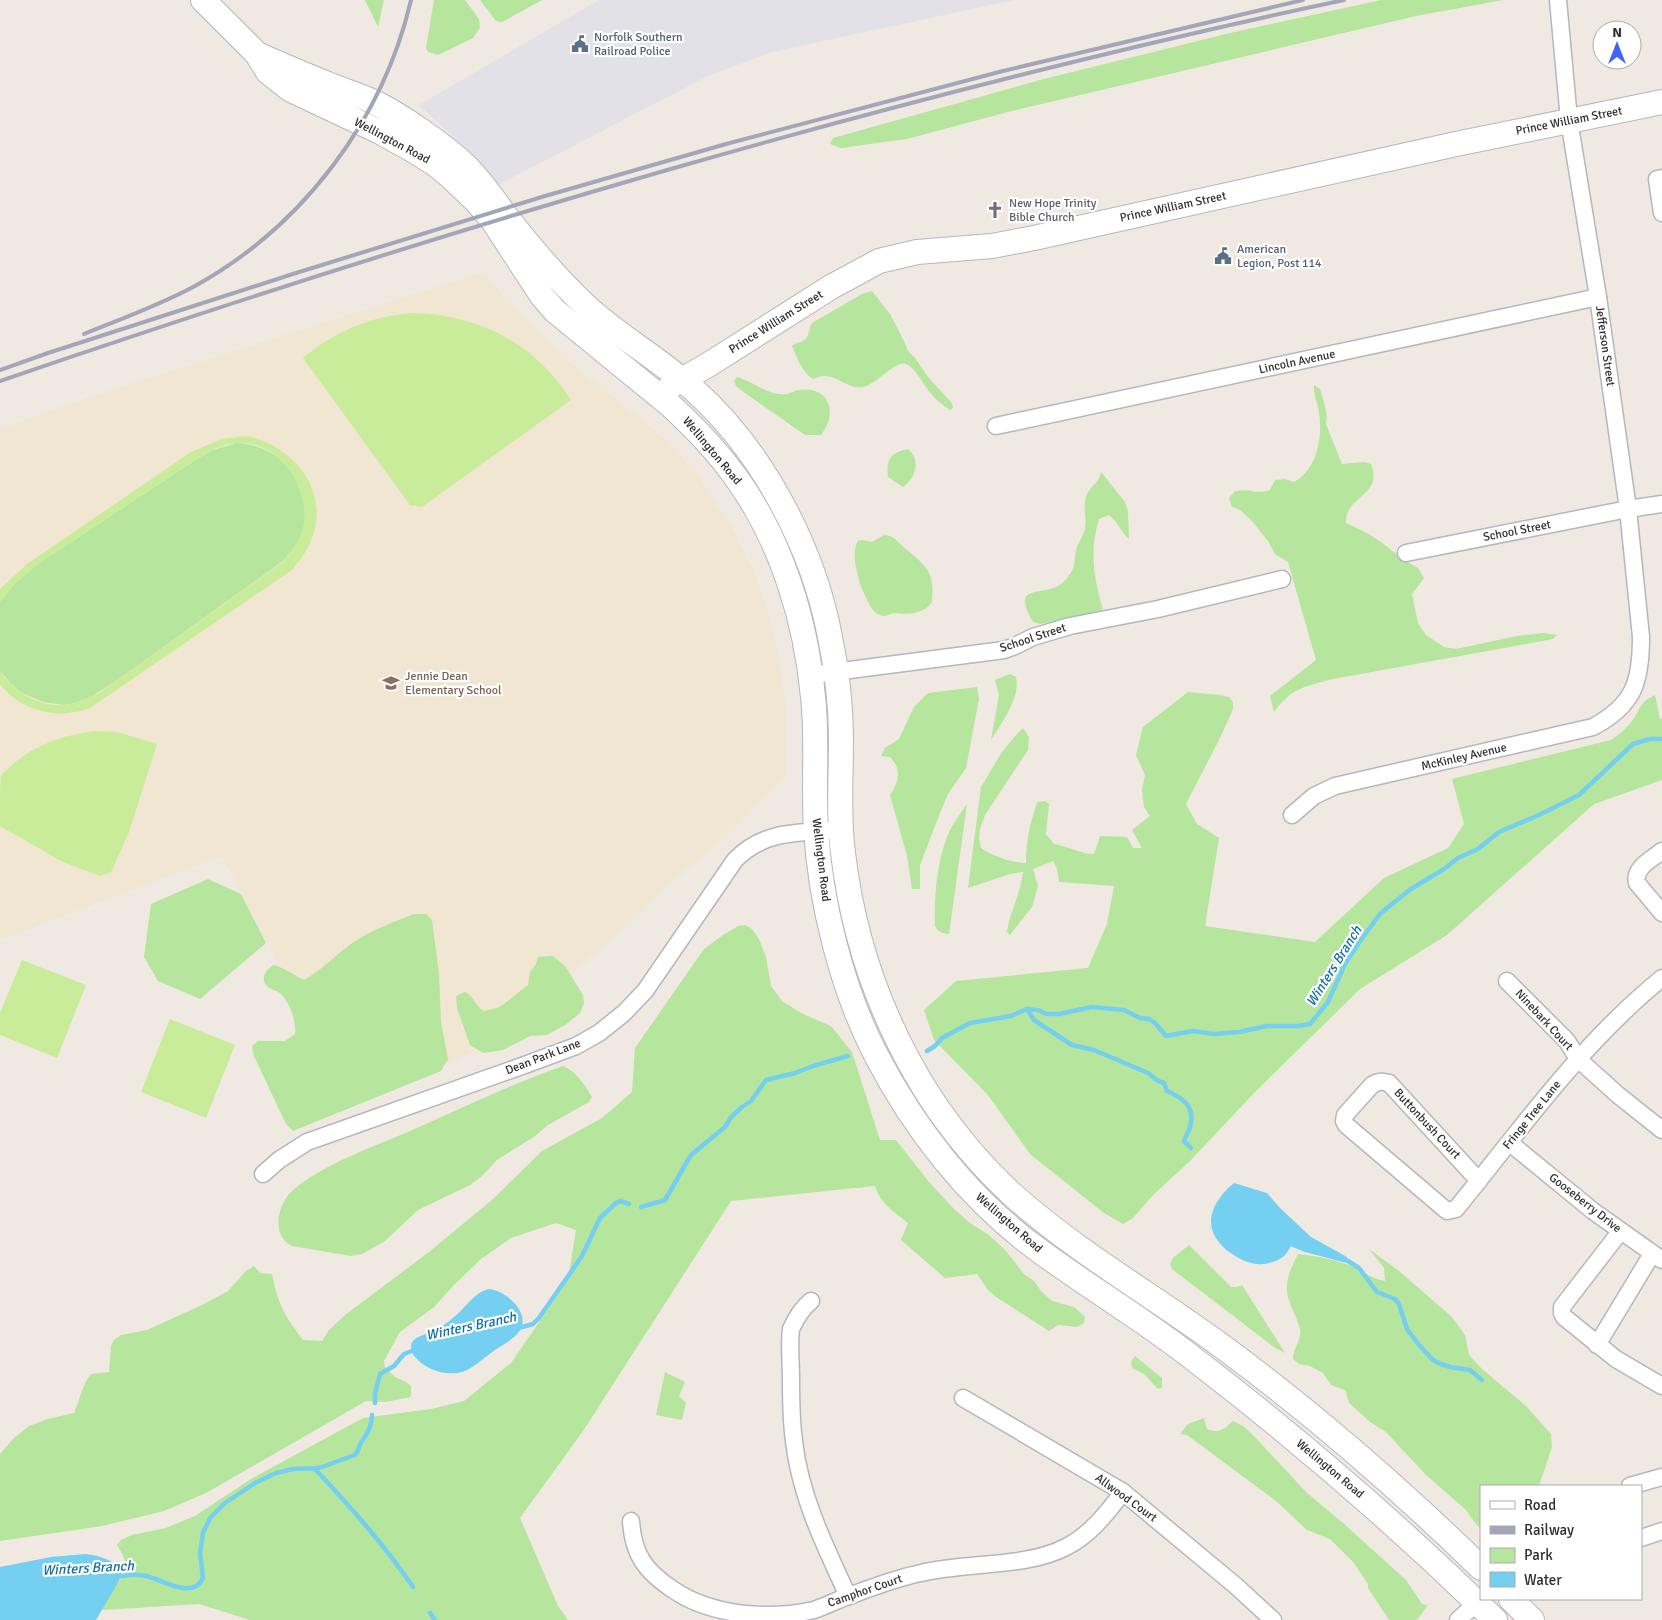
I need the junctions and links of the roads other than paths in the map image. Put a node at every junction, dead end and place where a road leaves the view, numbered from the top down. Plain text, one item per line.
1 (203, 0) edge
2 (1558, 0) edge
3 (258, 54) junction
4 (1662, 102) edge
5 (1569, 120) junction
6 (1662, 178) edge
7 (1662, 213) edge
8 (1598, 297) junction
9 (682, 380) junction
10 (656, 394) junction
11 (996, 426) dead end
12 (1662, 504) edge
13 (1628, 509) junction
14 (1406, 553) dead end
15 (1282, 579) dead end
16 (836, 672) junction
17 (811, 675) junction
18 (1632, 692) joint
19 (1292, 816) dead end
20 (841, 830) junction
21 (816, 832) junction
22 (1662, 851) edge
23 (1662, 913) edge
24 (1662, 978) edge
25 (1508, 981) dead end
26 (1578, 1060) junction
27 (1662, 1130) edge
28 (1510, 1143) junction
29 (1402, 1172) joint
30 (263, 1174) dead end
31 (1479, 1181) junction
32 (1620, 1232) junction
33 (1657, 1257) edge
34 (811, 1301) dead end
35 (1597, 1345) junction
36 (1662, 1386) edge
37 (963, 1398) dead end
38 (1662, 1477) edge
39 (1634, 1485) edge
40 (1123, 1492) junction
41 (631, 1521) dead end
42 (1662, 1531) edge
43 (1642, 1538) edge
44 (1480, 1567) edge
45 (848, 1596) junction
46 (1512, 1600) edge
47 (1479, 1601) edge
48 (1273, 1620) edge
49 (1458, 1620) edge
50 (1496, 1620) edge
51 (1532, 1620) edge

1 - 3 main road, Wellington Road
2 - 5 street, Jefferson Street
3 - 9 main road, Wellington Road
3 - 10 main road, Wellington Road
4 - 5 main road, Prince William Street
5 - 8 street, Jefferson Street
5 - 9 main road, Prince William Street
6 - 7 street
8 - 11 street, Lincoln Avenue
8 - 13 street, Jefferson Street
9 - 10 main road, Prince William Street
9 - 16 main road, Wellington Road
10 - 17 main road, Wellington Road
12 - 13 street, School Street
13 - 14 street, School Street
13 - 18 street, Jefferson Street
15 - 16 street, School Street
16 - 17 street, School Street
16 - 20 main road, Wellington Road
17 - 21 main road, Wellington Road
18 - 19 street, McKinley Avenue
20 - 21 street, Dean Park Lane
20 - 44 main road, Wellington Road
21 - 30 street, Dean Park Lane
21 - 47 main road, Wellington Road
22 - 23 street
24 - 26 street, Fringe Tree Lane
25 - 26 street, Ninebark Court
26 - 27 street, Ninebark Court
26 - 28 street, Fringe Tree Lane
28 - 31 street, Fringe Tree Lane
28 - 32 street, Gooseberry Drive
29 - 31 street, Fringe Tree Lane
29 - 31 street, Buttonbush Court
32 - 33 street, Gooseberry Drive
32 - 35 street
33 - 35 street
34 - 45 street
35 - 36 street
37 - 40 street, Allwood Court
38 - 39 street
40 - 45 street, Camphor Court
40 - 48 street, Allwood Court
41 - 45 street, Camphor Court
42 - 43 street
46 - 51 main road
47 - 49 street
47 - 50 main road, Wellington Road

